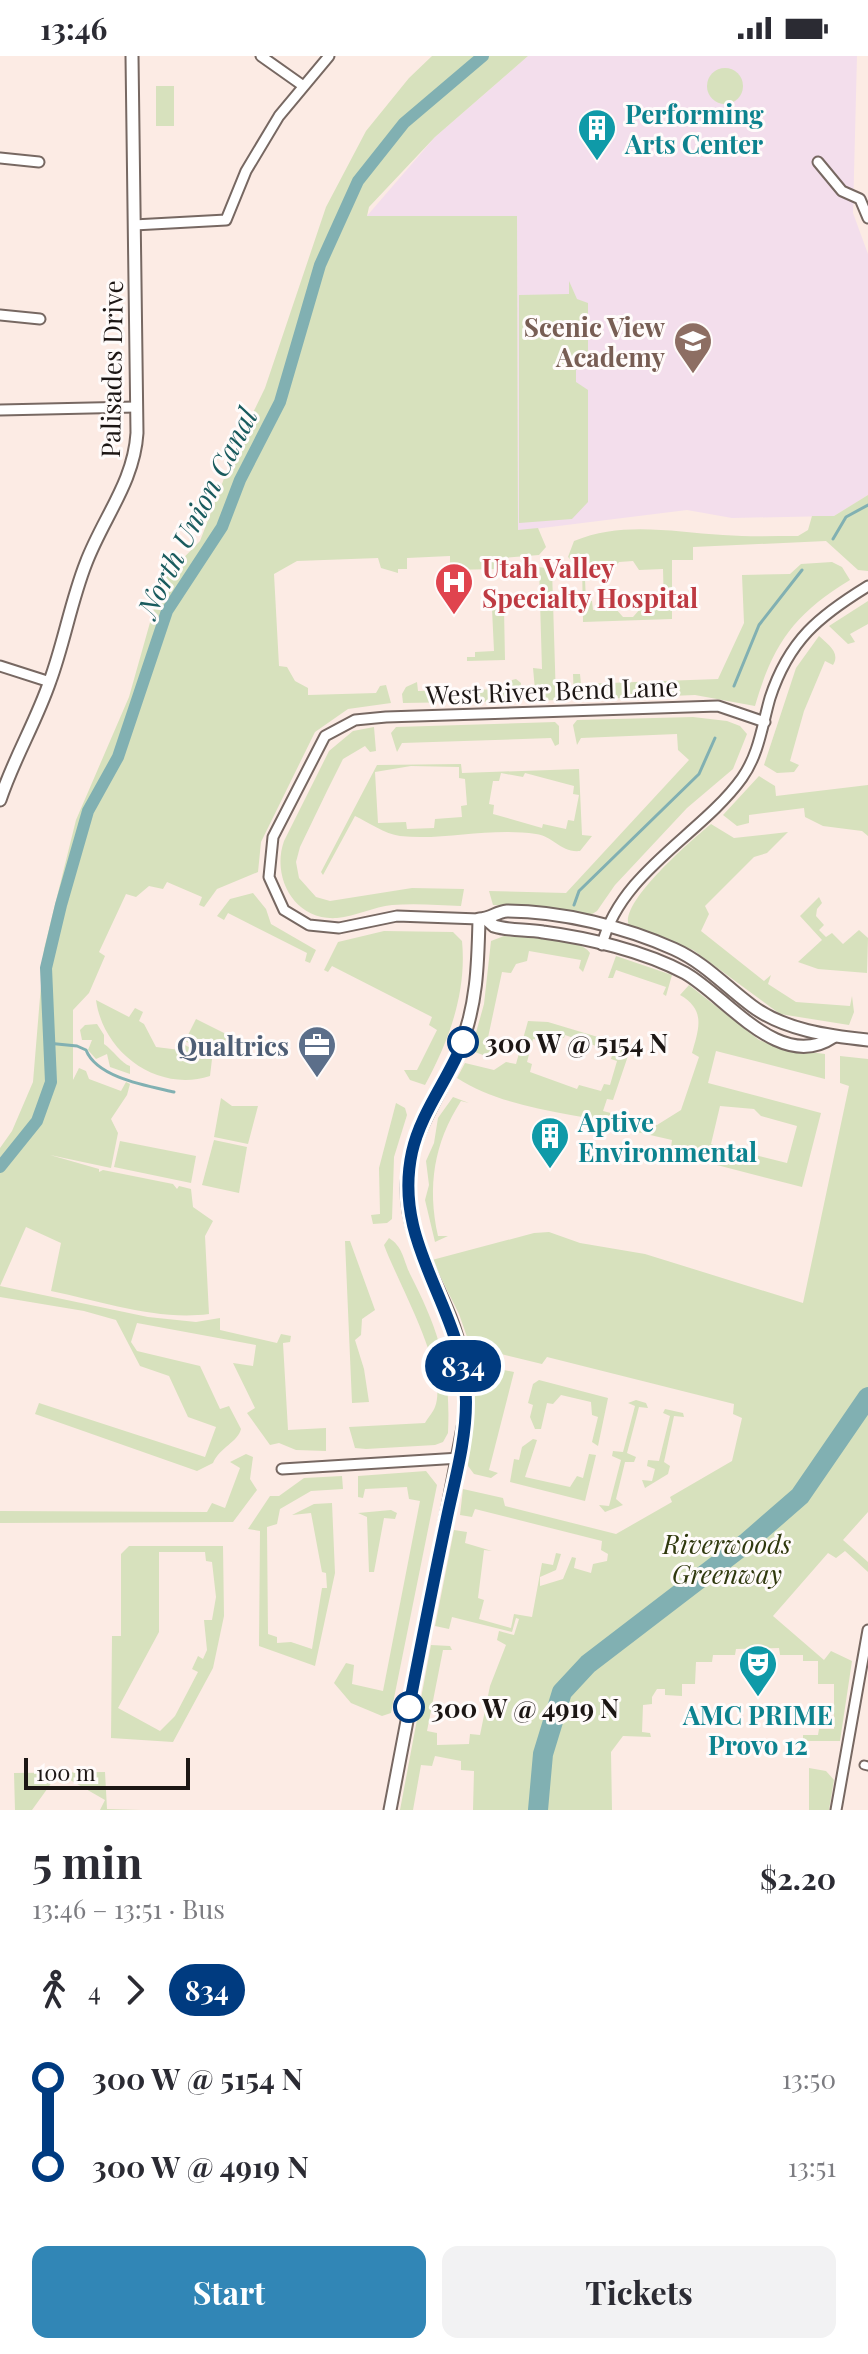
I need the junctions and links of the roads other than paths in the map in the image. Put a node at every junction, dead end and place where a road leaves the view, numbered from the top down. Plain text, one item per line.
1 (132, 56) edge
2 (261, 56) edge
3 (329, 56) edge
4 (302, 85) junction
5 (0, 158) edge
6 (39, 162) dead end
7 (818, 162) dead end
8 (868, 218) edge
9 (134, 225) junction
10 (0, 315) edge
11 (40, 319) dead end
12 (136, 407) junction
13 (0, 410) edge
14 (868, 586) edge
15 (0, 666) edge
16 (50, 682) junction
17 (765, 722) junction
18 (0, 798) edge
19 (483, 919) junction
20 (606, 927) junction
21 (602, 945) junction
22 (833, 1037) junction
23 (868, 1040) edge
24 (460, 1458) junction
25 (282, 1469) dead end
26 (868, 1630) edge
27 (390, 1810) edge
28 (836, 1810) edge

1 - 9 street, Palisades Drive
2 - 4 street
3 - 4 street
4 - 9 street
5 - 6 street
7 - 8 street
9 - 12 street, Palisades Drive
10 - 11 street
12 - 13 street
12 - 16 street, Palisades Drive
14 - 17 street
15 - 16 street
16 - 18 street, Palisades Drive
17 - 19 street, West River Bend Lane
17 - 20 street
19 - 20 street
19 - 21 street
19 - 24 street
20 - 21 street
20 - 22 street
21 - 22 street
22 - 23 street
24 - 25 street
24 - 27 street
26 - 28 street

